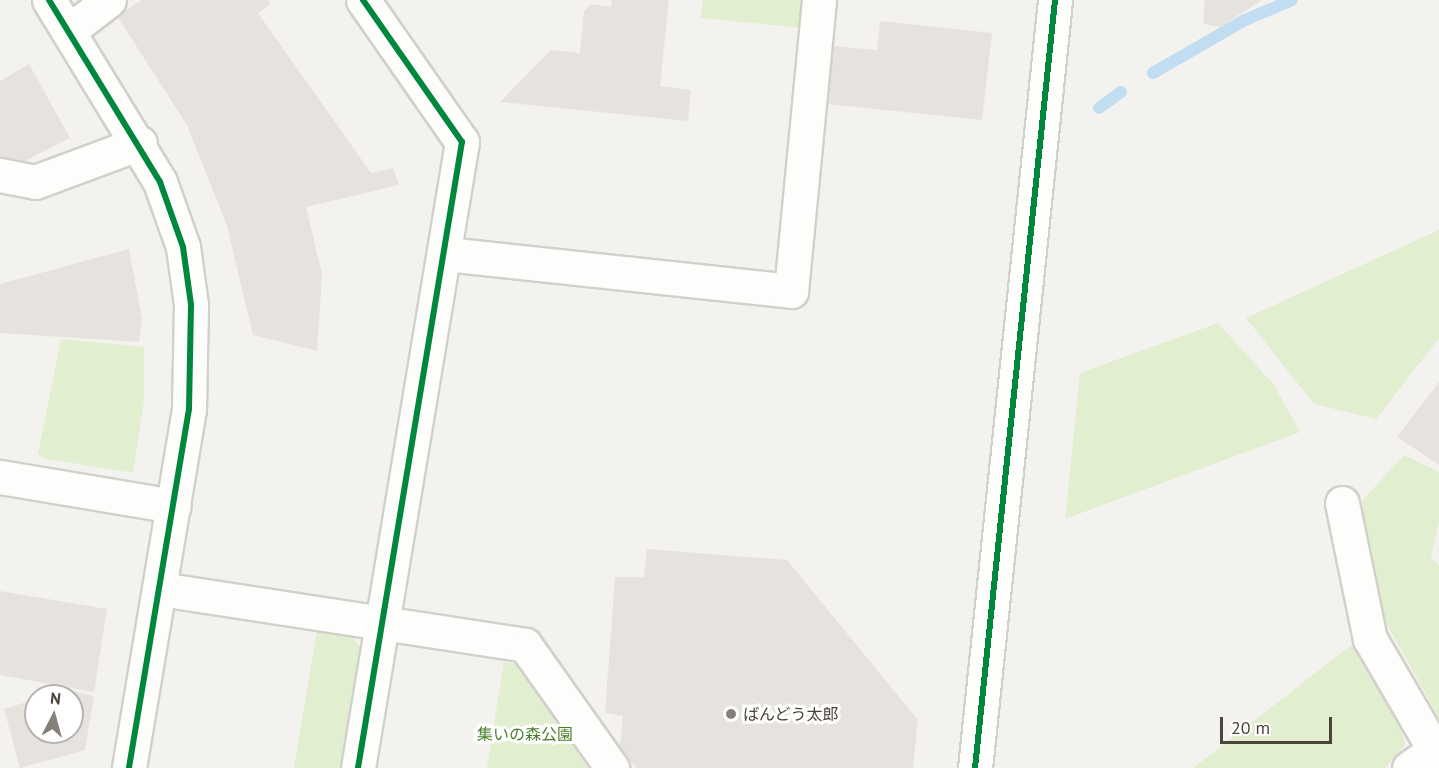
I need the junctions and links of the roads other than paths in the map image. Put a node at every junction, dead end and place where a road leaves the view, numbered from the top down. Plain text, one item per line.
1 (49, 0) edge
2 (110, 0) edge
3 (363, 0) edge
4 (819, 0) edge
5 (1055, 0) edge
6 (70, 30) junction
7 (140, 143) junction
8 (0, 175) edge
9 (446, 254) junction
10 (0, 477) edge
11 (1342, 504) dead end
12 (174, 506) junction
13 (160, 589) junction
14 (383, 621) junction
15 (1427, 754) edge
16 (129, 768) edge
17 (358, 768) edge
18 (612, 768) edge
19 (975, 768) edge

1 - 6 street
2 - 6 street
3 - 9 street
4 - 9 street
5 - 19 street
6 - 7 street
7 - 8 street
7 - 12 street
9 - 14 street
10 - 12 street
11 - 15 street
12 - 13 street
13 - 14 street
13 - 16 street
14 - 17 street
14 - 18 street

